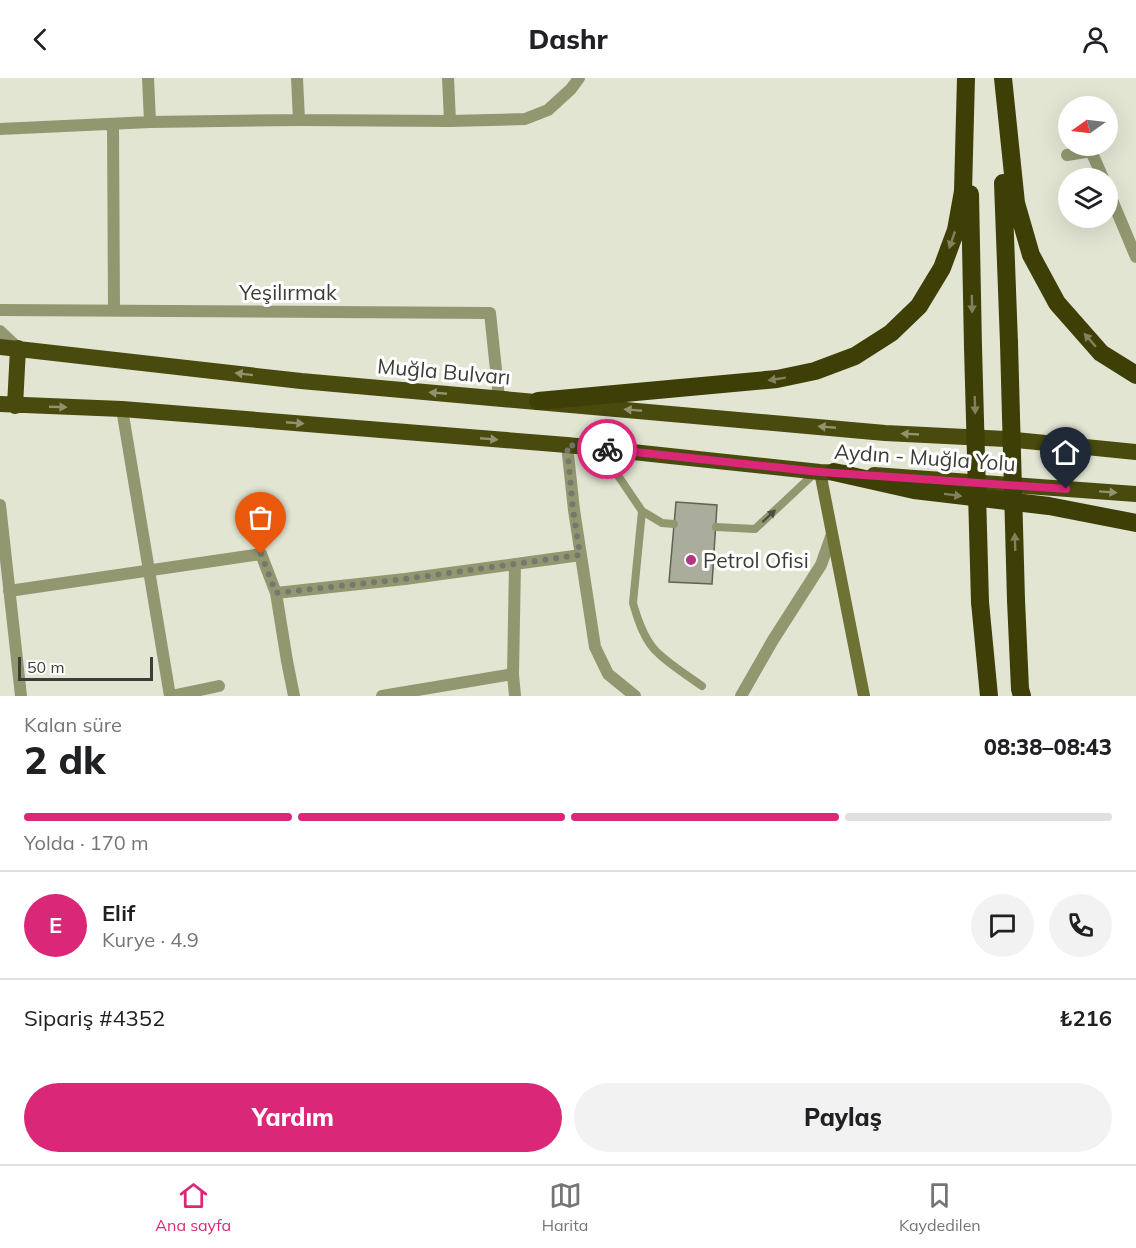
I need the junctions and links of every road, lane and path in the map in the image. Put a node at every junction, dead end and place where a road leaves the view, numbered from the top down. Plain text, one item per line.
1 (148, 78) edge
2 (297, 78) edge
3 (448, 78) edge
4 (579, 78) edge
5 (967, 78) edge
6 (1002, 78) edge
7 (299, 120) junction
8 (450, 121) junction
9 (150, 122) junction
10 (113, 124) junction
11 (0, 129) edge
12 (1118, 214) edge
13 (1136, 256) edge
14 (0, 310) edge
15 (114, 310) junction
16 (0, 331) edge
17 (0, 347) edge
18 (18, 348) junction
19 (1136, 375) edge
20 (499, 398) junction
21 (538, 402) junction
22 (8, 405) edge
23 (122, 409) junction
24 (885, 433) joint
25 (567, 445) junction
26 (600, 449) junction
27 (1136, 452) edge
28 (823, 472) junction
29 (1136, 494) edge
30 (0, 505) edge
31 (642, 511) junction
32 (0, 512) edge
33 (674, 524) dead end
34 (1136, 524) edge
35 (716, 527) dead end
36 (832, 534) junction
37 (580, 555) junction
38 (515, 564) junction
39 (149, 572) junction
40 (9, 591) junction
41 (276, 593) junction
42 (513, 674) junction
43 (219, 686) dead end
44 (702, 686) dead end
45 (403, 694) edge
46 (21, 696) edge
47 (170, 696) edge
48 (294, 696) edge
49 (382, 696) edge
50 (515, 696) edge
51 (635, 696) edge
52 (741, 696) edge
53 (864, 696) edge
54 (989, 696) edge
55 (1022, 696) edge

1 - 9 street
2 - 7 street
3 - 8 street
4 - 8 street
5 -> 21 highway
5 -> 54 highway, bridge
19 -> 6 highway
55 -> 6 highway, bridge
7 - 8 street
7 - 9 street
9 - 10 street
10 - 11 street
10 - 15 street
12 - 13 street
14 - 15 street, Yeşilırmak
15 - 20 street, Yeşilırmak
16 - 18 street
17 - 18 highway, Muğla Bulvarı
20 -> 18 highway, Muğla Bulvarı
18 - 22 highway
20 - 21 highway, Muğla Bulvarı
24 -> 21 highway, Muğla Bulvarı
22 -> 23 highway
23 -> 25 highway
23 - 39 street
27 -> 24 highway, Aydın - Muğla Yolu
25 - 26 highway
25 - 37 street
26 - 28 highway
26 - 31 lane
28 -> 29 highway, Aydın - Muğla Yolu
28 -> 34 highway
35 -> 28 lane
28 - 36 main road
30 - 32 street
31 - 33 lane
31 - 44 lane
32 - 40 street
36 - 52 street
36 - 53 main road
37 - 38 street
37 - 51 street
38 - 41 street
38 - 42 street
39 - 40 street
39 - 41 street
39 - 47 street
40 - 46 street
41 - 48 street
42 - 45 street
42 - 50 street
43 - 47 street
45 - 49 street

